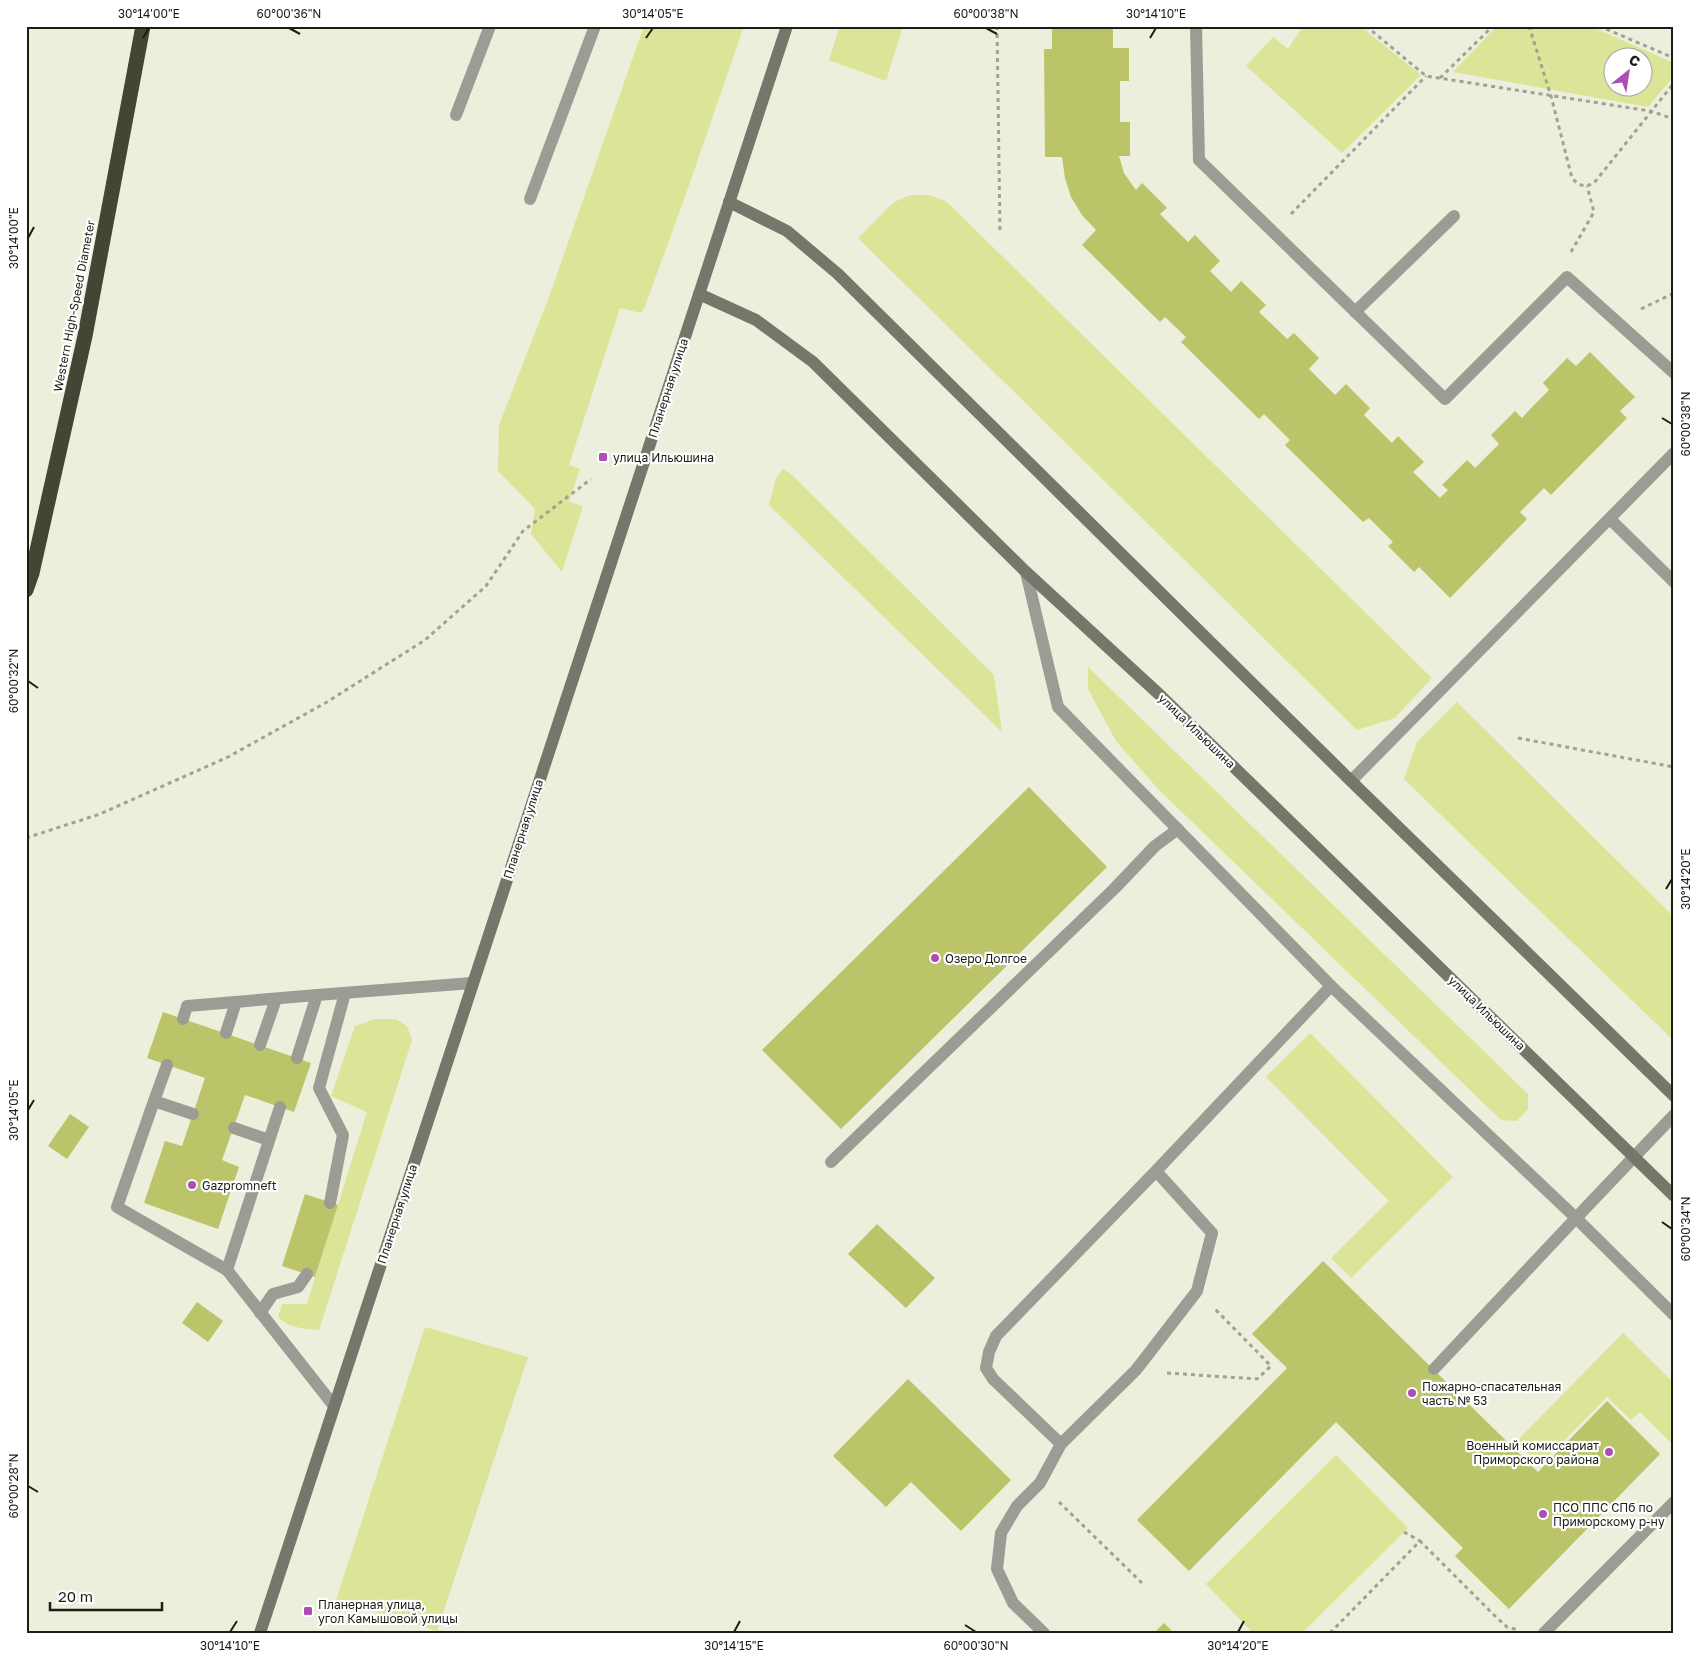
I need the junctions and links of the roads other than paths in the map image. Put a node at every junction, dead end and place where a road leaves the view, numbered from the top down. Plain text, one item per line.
1 (143, 26) edge
2 (490, 26) edge
3 (596, 26) edge
4 (787, 26) edge
5 (1196, 26) edge
6 (456, 115) dead end
7 (530, 198) dead end
8 (729, 202) junction
9 (1454, 216) dead end
10 (699, 294) junction
11 (1355, 312) junction
12 (1674, 372) edge
13 (1674, 453) edge
14 (1610, 519) junction
15 (1026, 572) junction
16 (1674, 582) edge
17 (26, 590) edge
18 (1351, 781) junction
19 (1178, 829) junction
20 (472, 983) junction
21 (1331, 986) junction
22 (345, 993) junction
23 (317, 995) junction
24 (276, 999) junction
25 (236, 1002) junction
26 (183, 1019) dead end
27 (226, 1033) dead end
28 (260, 1045) dead end
29 (297, 1058) dead end
30 (167, 1065) dead end
31 (1674, 1096) edge
32 (154, 1101) junction
33 (280, 1107) dead end
34 (193, 1114) dead end
35 (1674, 1115) edge
36 (234, 1128) dead end
37 (270, 1140) junction
38 (1634, 1157) junction
39 (831, 1162) dead end
40 (1156, 1171) junction
41 (1674, 1196) edge
42 (330, 1203) dead end
43 (1576, 1218) junction
44 (227, 1270) junction
45 (307, 1274) dead end
46 (260, 1313) junction
47 (1674, 1315) edge
48 (1434, 1369) dead end
49 (334, 1406) junction
50 (1060, 1444) junction
51 (1674, 1502) edge
52 (260, 1633) edge
53 (1044, 1633) edge
54 (1544, 1633) edge

1 - 17 highway, Western High-Speed Diameter
2 - 6 street
3 - 7 street
4 - 8 main road, Планерная улица
5 - 11 street
8 - 10 main road, Планерная улица
8 - 18 main road
9 - 11 street
10 - 15 main road, улица Ильюшина
10 - 20 main road, Планерная улица
11 - 12 street
13 - 14 street
14 - 16 street
14 - 18 street
15 - 19 street
15 - 38 main road, улица Ильюшина
18 - 31 main road
19 - 21 street
19 - 39 street
20 - 22 street
20 - 49 main road, Планерная улица
21 - 40 street
21 - 43 street
22 - 23 street
22 - 42 street
23 - 24 street
23 - 29 street
24 - 25 street
24 - 28 street
25 - 26 street
25 - 27 street
30 - 32 street
32 - 34 street
32 - 44 street
33 - 37 street
35 - 38 street
36 - 37 street
37 - 44 street
38 - 41 main road, улица Ильюшина
38 - 43 street
40 - 50 street
40 - 50 street
43 - 47 street
43 - 48 street
44 - 46 street
45 - 46 street
46 - 49 street
49 - 52 main road, Планерная улица
50 - 53 street
51 - 54 street

